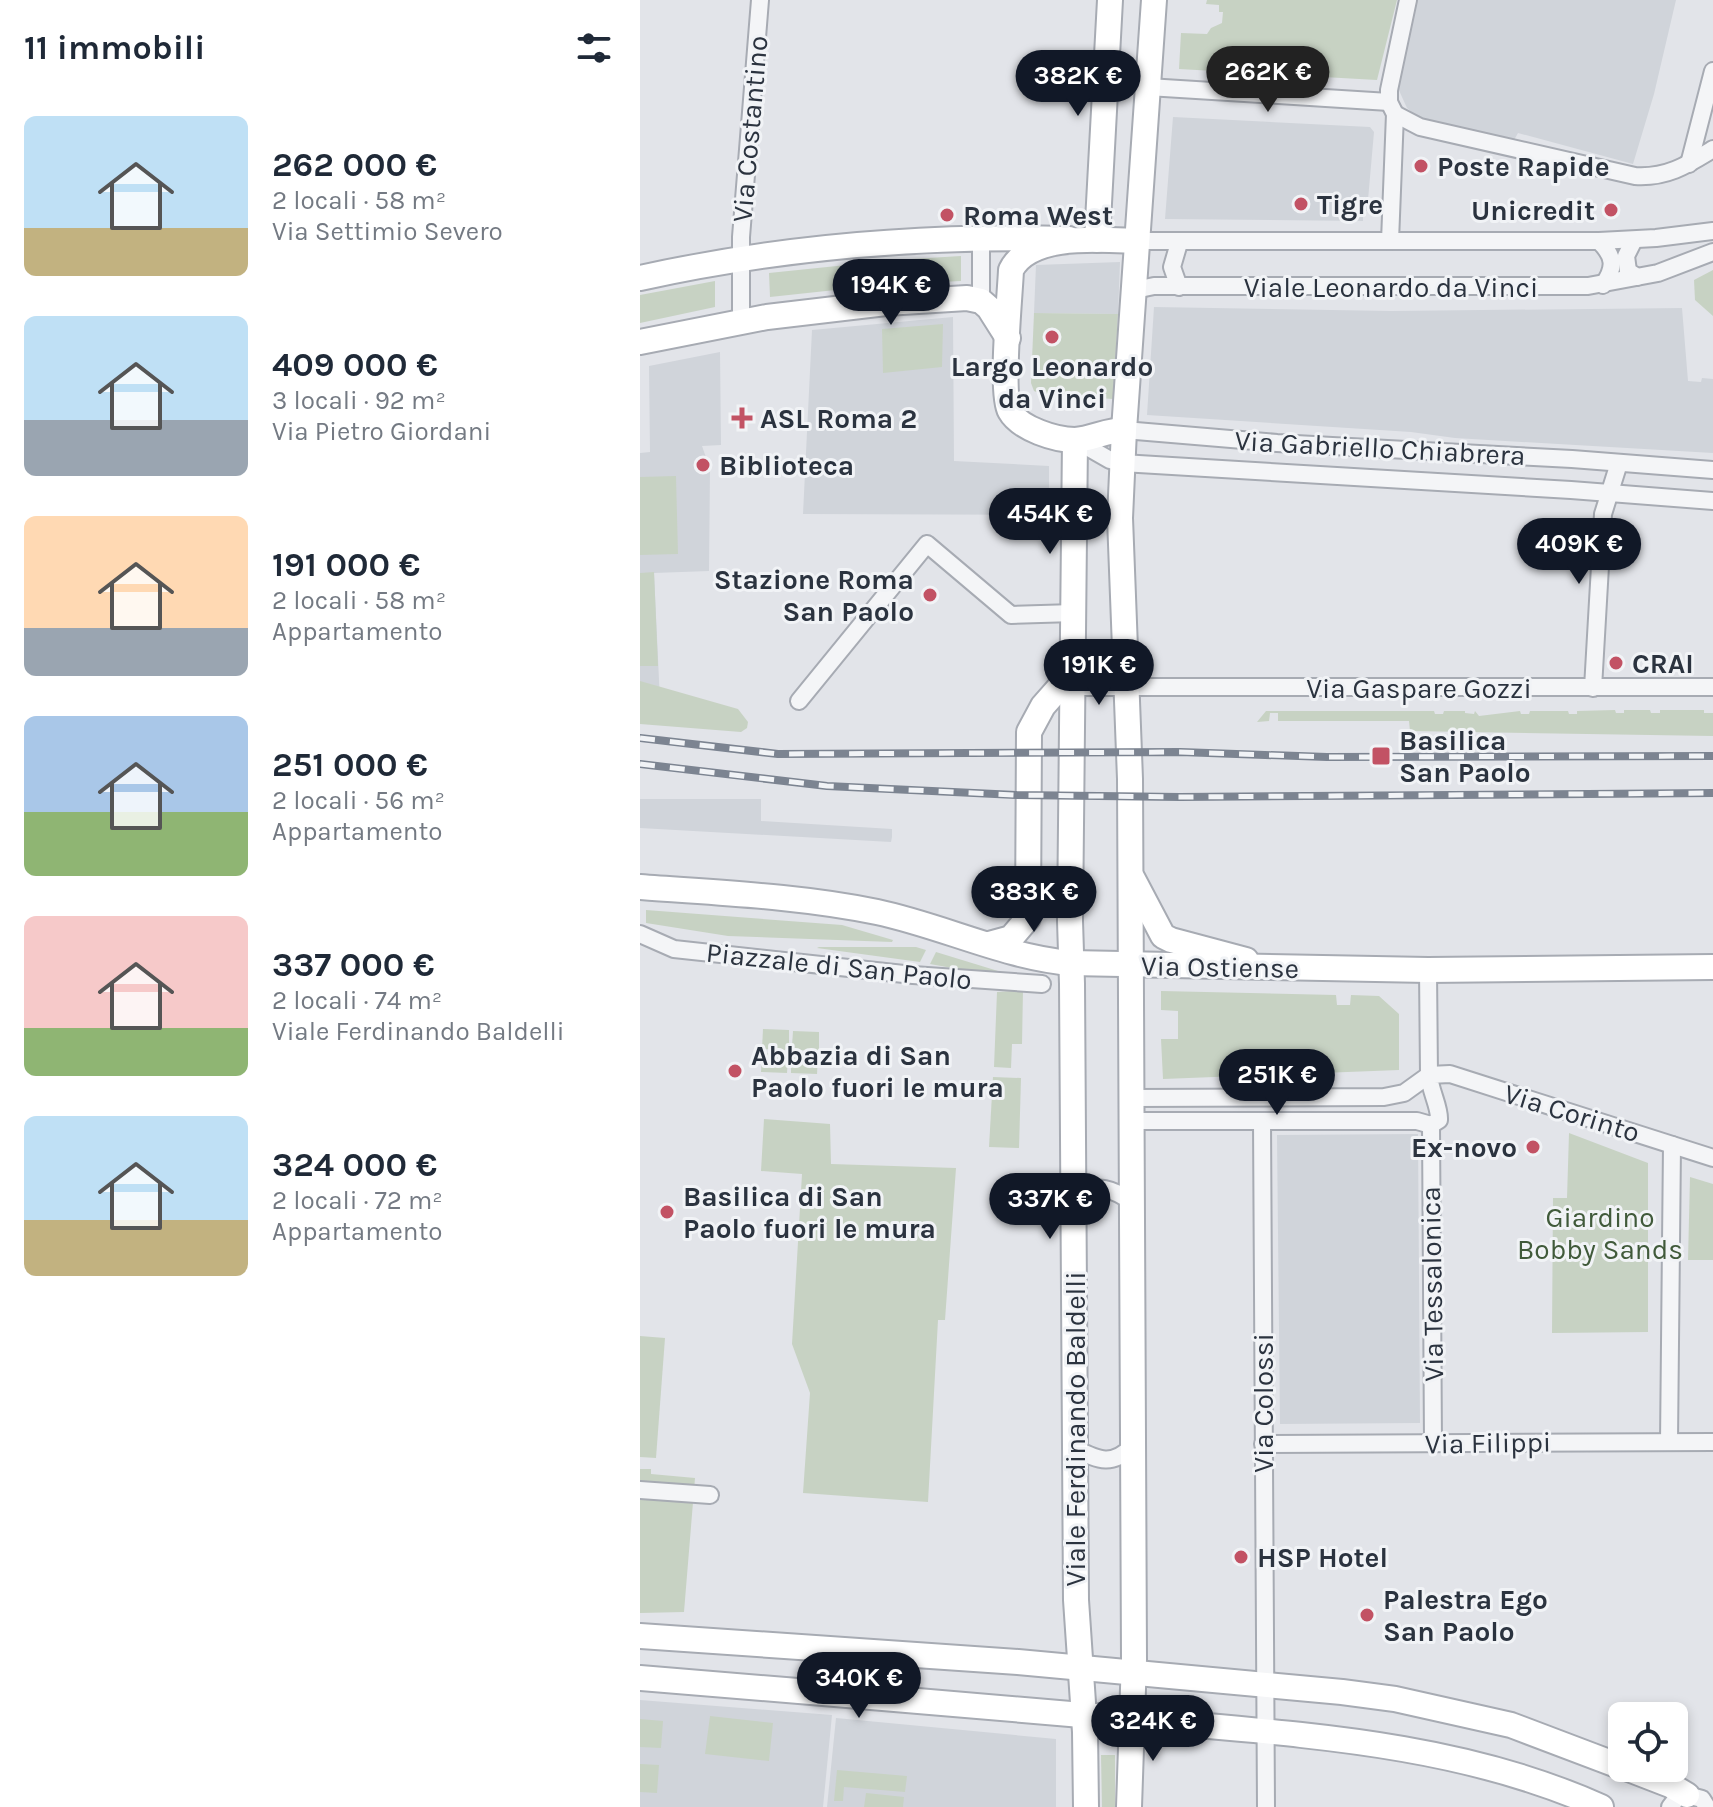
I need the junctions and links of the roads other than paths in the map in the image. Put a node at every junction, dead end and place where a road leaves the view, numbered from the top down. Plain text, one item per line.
1 (760, 0) edge
2 (1110, 0) edge
3 (1154, 0) edge
4 (1408, 0) edge
5 (1713, 71) edge
6 (1148, 87) junction
7 (1392, 108) junction
8 (1713, 149) edge
9 (1689, 164) junction
10 (1713, 231) edge
11 (981, 237) junction
12 (1069, 239) junction
13 (1097, 240) junction
14 (1634, 240) junction
15 (1137, 241) junction
16 (1390, 241) junction
17 (1599, 241) junction
18 (1179, 243) junction
19 (1713, 252) edge
20 (740, 258) junction
21 (1637, 277) junction
22 (640, 278) edge
23 (1603, 285) junction
24 (1179, 287) junction
25 (1135, 290) junction
26 (981, 301) junction
27 (741, 321) junction
28 (1008, 338) junction
29 (640, 342) edge
30 (1124, 430) junction
31 (1166, 434) junction
32 (1075, 440) junction
33 (1594, 461) junction
34 (1122, 463) junction
35 (1619, 463) junction
36 (1164, 465) junction
37 (1713, 470) edge
38 (1601, 492) junction
39 (1713, 501) edge
40 (1074, 613) junction
41 (1074, 679) junction
42 (1125, 687) junction
43 (1713, 687) edge
44 (1593, 688) junction
45 (799, 701) dead end
46 (1131, 874) junction
47 (640, 887) edge
48 (640, 934) edge
49 (989, 944) junction
50 (1071, 963) junction
51 (1130, 965) junction
52 (1713, 967) edge
53 (1263, 968) junction
54 (1428, 970) junction
55 (1042, 984) dead end
56 (1429, 1075) junction
57 (1132, 1110) junction
58 (1262, 1121) junction
59 (1431, 1125) junction
60 (1672, 1145) junction
61 (1713, 1158) edge
62 (1074, 1191) junction
63 (1133, 1203) junction
64 (1669, 1442) junction
65 (1713, 1442) edge
66 (1263, 1444) junction
67 (1433, 1444) junction
68 (1133, 1446) junction
69 (1076, 1449) junction
70 (640, 1490) edge
71 (710, 1495) dead end
72 (640, 1636) edge
73 (1079, 1667) junction
74 (1133, 1673) junction
75 (640, 1678) edge
76 (1266, 1685) junction
77 (1082, 1713) junction
78 (1130, 1719) junction
79 (1265, 1730) junction
80 (1608, 1761) edge
81 (1662, 1782) edge
82 (1697, 1803) edge
83 (1086, 1807) edge
84 (1129, 1807) edge
85 (1266, 1807) edge
86 (1601, 1807) edge

1 - 20 street, Via Costantino
2 - 13 street
3 - 6 street, Viale Ferdinando Baldelli
4 - 7 street
5 - 9 street
6 - 7 street
6 - 15 street, Viale Ferdinando Baldelli
7 - 9 street
7 - 16 street
8 - 9 street
10 - 14 street, Viale Leonardo da Vinci
11 - 12 street
11 - 20 street
11 - 26 street
12 - 13 street
12 - 28 street
13 - 15 street
14 - 17 street, Viale Leonardo da Vinci
14 - 21 street
15 - 18 street, Viale Leonardo da Vinci
15 - 25 street, Viale Ferdinando Baldelli
16 - 17 street, Viale Leonardo da Vinci
16 - 18 street, Viale Leonardo da Vinci
17 - 23 street
18 - 24 street
19 - 21 street, Viale Leonardo da Vinci
20 - 22 street
20 - 27 street
21 - 23 street, Viale Leonardo da Vinci
23 - 24 street, Viale Leonardo da Vinci
24 - 25 street, Viale Leonardo da Vinci
25 - 30 street, Viale Ferdinando Baldelli
26 - 27 street
26 - 28 street
27 - 29 street
28 - 32 street
30 - 31 street, Via Gabriello Chiabrera
30 - 32 street
30 - 34 street, Viale Ferdinando Baldelli
31 - 33 street, Via Gabriello Chiabrera
31 - 36 street
32 - 34 street
32 - 40 street, Viale Ferdinando Baldelli
33 - 35 street, Via Gabriello Chiabrera
33 - 38 street
34 - 36 street, Via Gabriello Chiabrera
34 - 42 street, Viale Ferdinando Baldelli
35 - 37 street, Via Gabriello Chiabrera
35 - 38 street
36 - 38 street, Via Gabriello Chiabrera
38 - 39 street, Via Gabriello Chiabrera
38 - 44 street
40 - 41 street, Viale Ferdinando Baldelli
40 - 45 street
41 - 42 street, Via Gaspare Gozzi
41 - 49 street
41 - 50 street, Viale Ferdinando Baldelli
42 - 44 street, Via Gaspare Gozzi
42 - 46 street, Viale Ferdinando Baldelli
43 - 44 street, Via Gaspare Gozzi
46 - 51 street, Viale Ferdinando Baldelli
46 - 53 street
47 - 49 street, Via Ostiense
48 - 55 street, Piazzale di San Paolo
49 - 50 street, Via Ostiense
50 - 51 street, Via Ostiense
50 - 62 street, Viale Ferdinando Baldelli
51 - 53 street, Via Ostiense
51 - 57 street, Viale Ferdinando Baldelli
52 - 54 street, Via Ostiense
53 - 54 street, Via Ostiense
54 - 56 street
56 - 57 street
56 - 59 street, Via Tessalonica
56 - 60 street, Via Corinto
57 - 58 street
57 - 63 street, Viale Ferdinando Baldelli
58 - 59 street
58 - 66 street, Via Colossi
59 - 67 street, Via Tessalonica
60 - 61 street, Via Corinto
60 - 64 street
62 - 63 street
62 - 69 street, Viale Ferdinando Baldelli
63 - 68 street, Viale Ferdinando Baldelli
64 - 65 street, Via Filippi
64 - 67 street, Via Filippi
66 - 67 street, Via Filippi
66 - 76 street, Via Colossi
68 - 69 street
68 - 74 street, Viale Ferdinando Baldelli
69 - 73 street, Viale Ferdinando Baldelli
70 - 71 street
72 - 73 street
73 - 74 street
73 - 77 street, Viale Ferdinando Baldelli
74 - 76 street
74 - 78 street, Viale Ferdinando Baldelli
75 - 77 street
76 - 79 street, Via Colossi
76 - 80 street
77 - 78 street
77 - 83 street, Viale Ferdinando Baldelli
78 - 79 street
78 - 84 street, Viale Ferdinando Baldelli
79 - 85 street, Via Colossi
79 - 86 street
81 - 82 street

